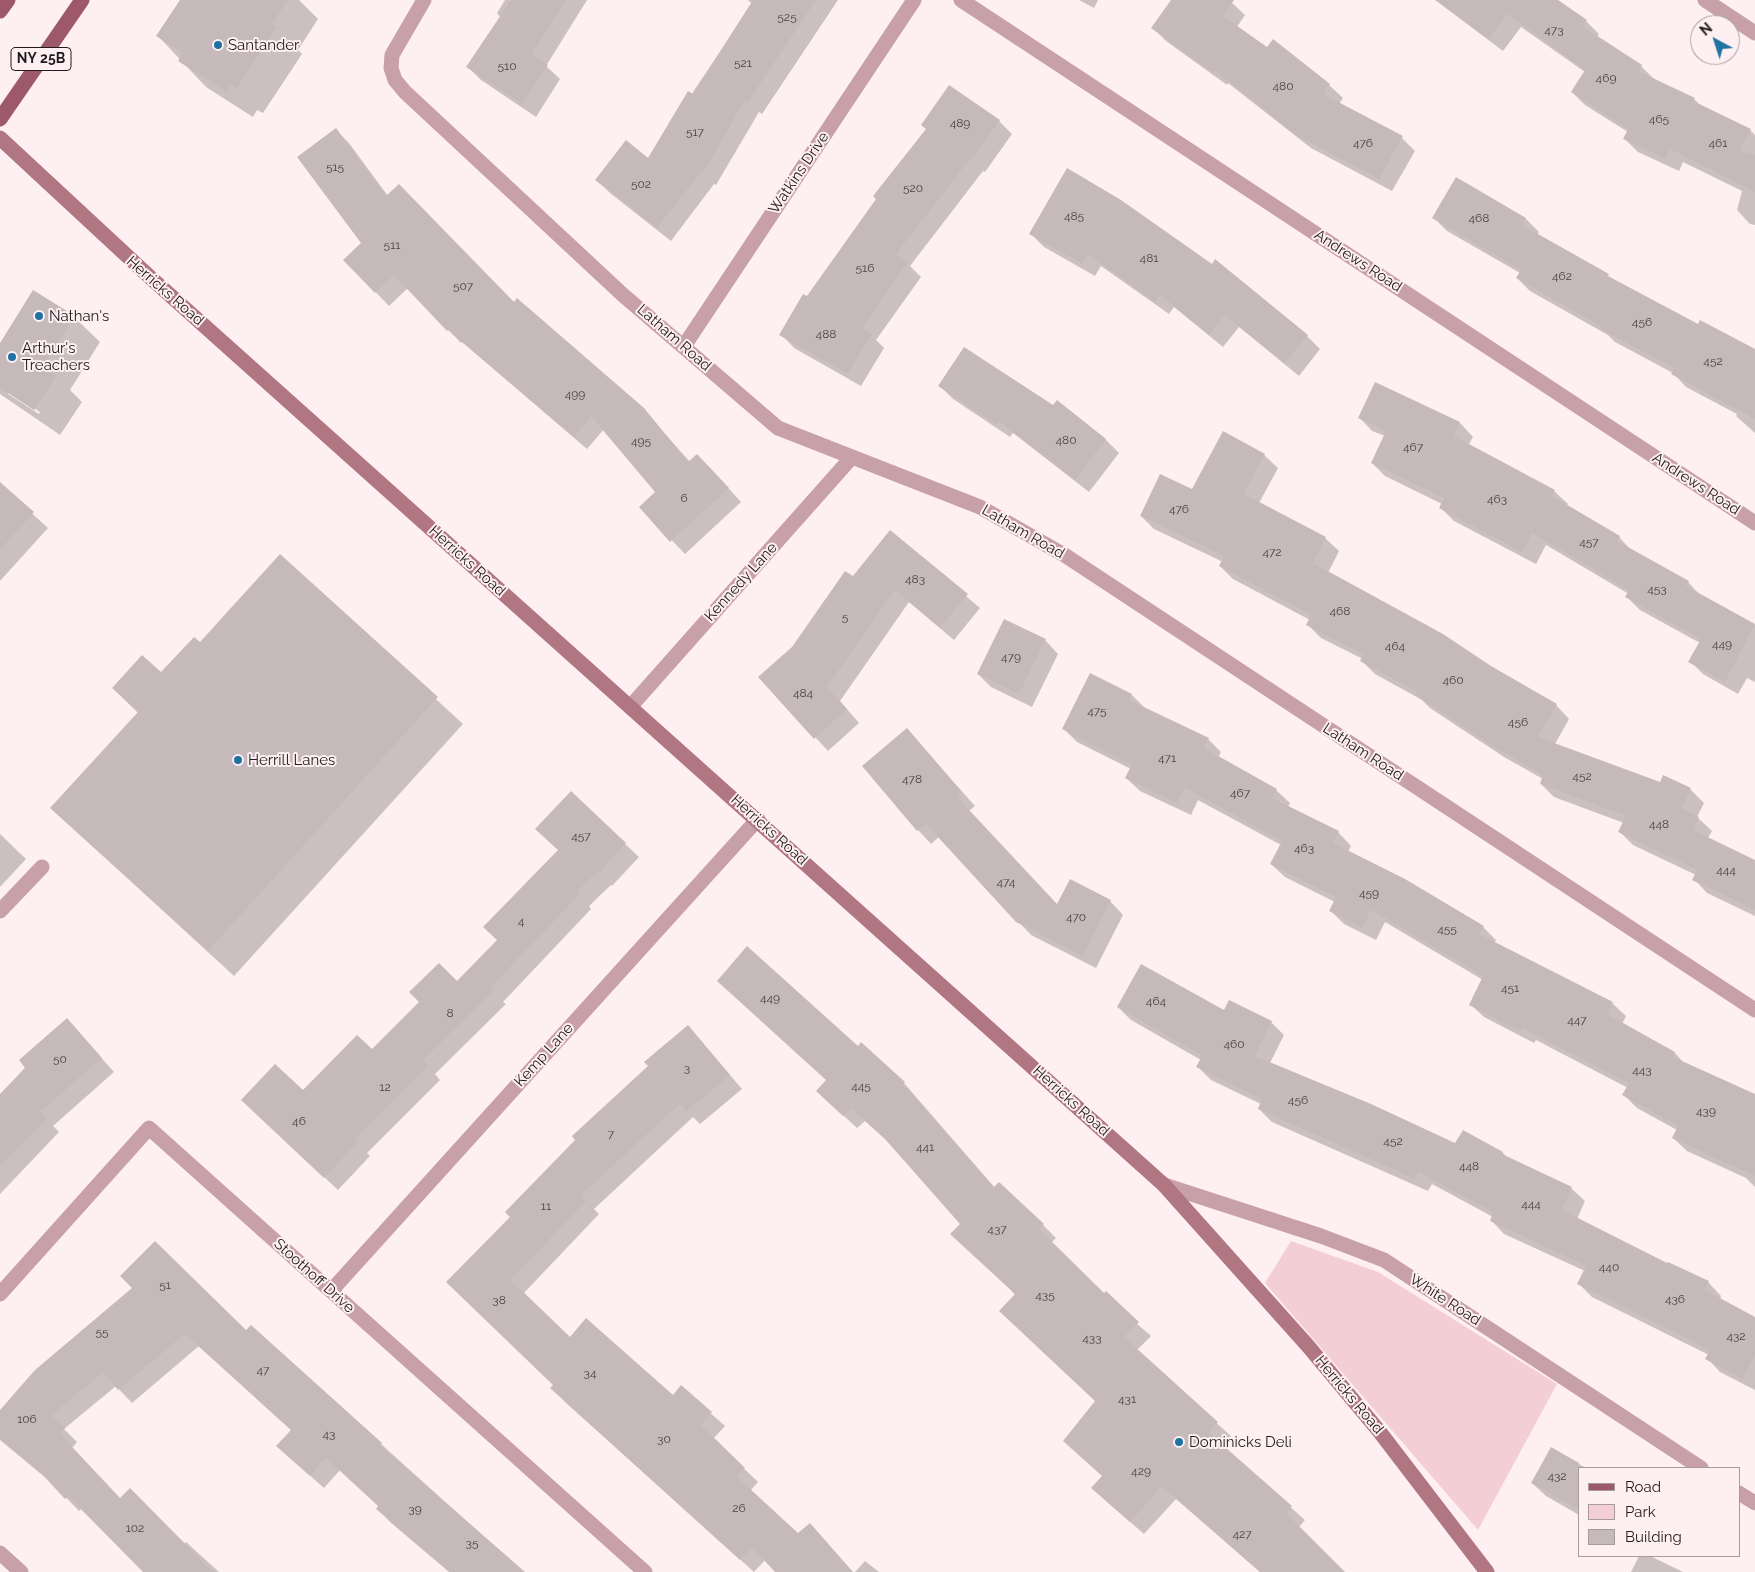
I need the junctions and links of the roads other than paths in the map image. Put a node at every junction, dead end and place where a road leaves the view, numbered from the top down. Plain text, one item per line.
1 (8, 0) edge
2 (82, 0) edge
3 (424, 0) edge
4 (914, 0) edge
5 (961, 0) edge
6 (1705, 0) edge
7 (0, 11) edge
8 (1755, 33) edge
9 (0, 119) edge
10 (0, 138) edge
11 (684, 346) junction
12 (852, 458) junction
13 (1755, 523) edge
14 (630, 707) junction
15 (758, 819) junction
16 (42, 867) dead end
17 (0, 911) edge
18 (1755, 1010) edge
19 (1164, 1185) junction
20 (331, 1291) junction
21 (0, 1294) edge
22 (1700, 1467) edge
23 (1740, 1494) edge
24 (1755, 1503) edge
25 (0, 1553) edge
26 (21, 1572) edge
27 (645, 1572) edge
28 (1487, 1572) edge

1 - 7 main road
2 - 9 main road, NY 25B
3 - 11 street, Latham Road
4 - 11 street, Watkins Drive
5 - 13 street, Andrews Road
6 - 8 street
10 - 14 main road, Herricks Road
11 - 12 street, Latham Road
12 - 14 street, Kennedy Lane
12 - 18 street, Latham Road
14 - 15 main road, Herricks Road
15 - 19 main road, Herricks Road
15 - 20 street, Kemp Lane
16 - 17 street
19 - 22 street, White Road
19 - 28 main road, Herricks Road
20 - 21 street, Stoothoff Drive
20 - 27 street, Stoothoff Drive
23 - 24 street
25 - 26 street

